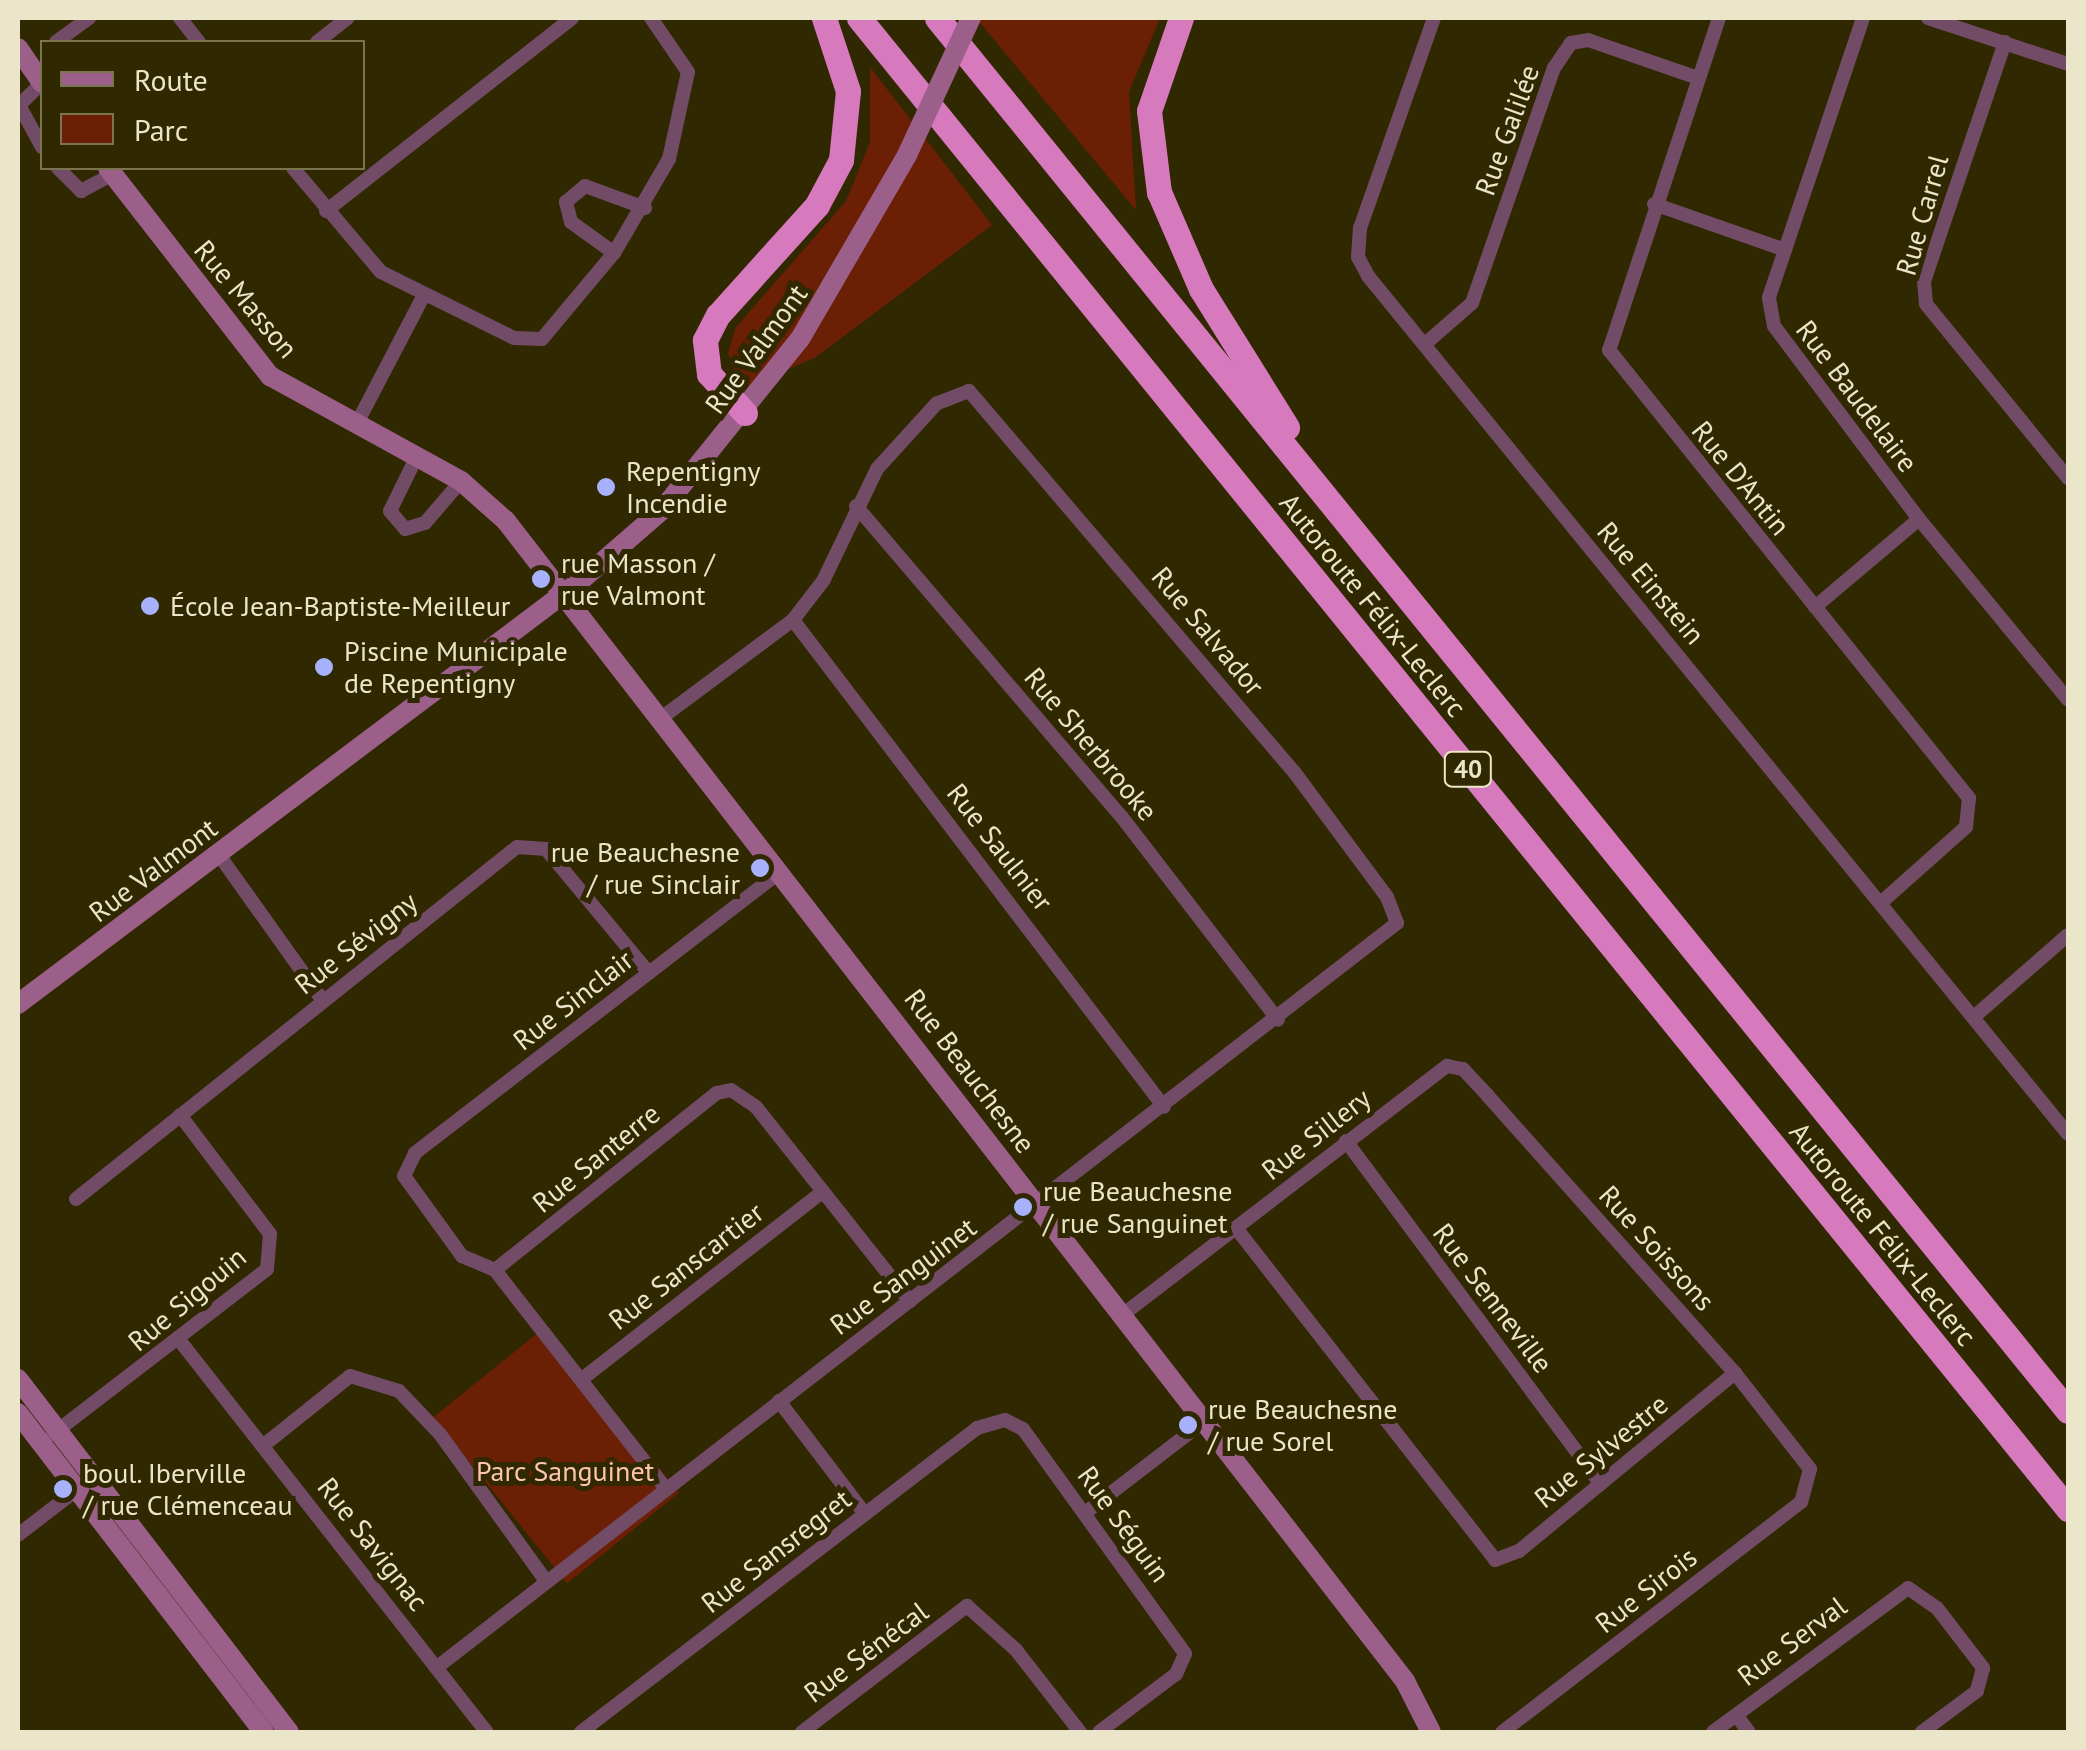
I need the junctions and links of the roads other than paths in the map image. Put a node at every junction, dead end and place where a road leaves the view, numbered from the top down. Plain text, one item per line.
1 (89, 18) edge
2 (180, 18) edge
3 (348, 18) edge
4 (572, 18) edge
5 (651, 18) edge
6 (824, 18) edge
7 (859, 18) edge
8 (937, 18) edge
9 (972, 18) edge
10 (1181, 18) edge
11 (1434, 18) edge
12 (1718, 18) edge
13 (1863, 18) edge
14 (1928, 18) edge
15 (59, 40) edge
16 (197, 40) edge
17 (320, 40) edge
18 (2005, 42) junction
19 (29, 54) edge
20 (2068, 64) edge
21 (1698, 78) junction
22 (40, 79) edge
23 (40, 85) edge
24 (40, 143) edge
25 (60, 170) edge
26 (295, 170) edge
27 (110, 171) edge
28 (1654, 204) junction
29 (645, 208) junction
30 (326, 211) junction
31 (1784, 250) junction
32 (614, 253) junction
33 (424, 294) junction
34 (1425, 344) junction
35 (745, 414) junction
36 (356, 425) junction
37 (416, 458) junction
38 (2068, 478) edge
39 (462, 481) junction
40 (856, 506) junction
41 (1340, 512) junction
42 (1919, 519) junction
43 (564, 592) junction
44 (1814, 607) junction
45 (793, 620) junction
46 (2068, 700) edge
47 (661, 718) junction
48 (220, 855) junction
49 (781, 871) junction
50 (1883, 901) junction
51 (1397, 924) joint
52 (2068, 935) edge
53 (649, 973) junction
54 (323, 1001) junction
55 (18, 1004) edge
56 (1975, 1016) junction
57 (1278, 1020) junction
58 (1447, 1066) joint
59 (1164, 1107) junction
60 (180, 1115) junction
61 (2068, 1134) edge
62 (1346, 1141) junction
63 (822, 1192) junction
64 (76, 1199) dead end
65 (1038, 1205) junction
66 (1236, 1228) junction
67 (495, 1270) junction
68 (910, 1301) junction
69 (1121, 1316) junction
70 (180, 1341) junction
71 (1736, 1374) junction
72 (18, 1379) edge
73 (582, 1379) junction
74 (779, 1401) junction
75 (2068, 1411) edge
76 (18, 1413) edge
77 (1005, 1420) joint
78 (1202, 1423) junction
79 (49, 1437) junction
80 (264, 1446) junction
81 (1810, 1480) joint
82 (83, 1484) junction
83 (1600, 1484) junction
84 (666, 1489) junction
85 (2068, 1509) edge
86 (1085, 1513) junction
87 (865, 1514) junction
88 (18, 1534) edge
89 (546, 1581) junction
90 (436, 1668) junction
91 (1736, 1715) junction
92 (264, 1732) edge
93 (289, 1732) edge
94 (487, 1732) edge
95 (581, 1732) edge
96 (802, 1732) edge
97 (1080, 1732) edge
98 (1099, 1732) edge
99 (1432, 1732) edge
100 (1502, 1732) edge
101 (1713, 1732) edge
102 (1749, 1732) edge
103 (1922, 1732) edge

1 - 15 street
2 - 16 street
3 - 17 street
4 - 30 street
5 - 29 street
6 - 35 highway
7 - 85 highway, Autoroute Félix-Leclerc / 40
8 - 41 highway, Autoroute Félix-Leclerc / 40
9 - 35 street, Rue Valmont, bridge
10 - 41 highway
11 - 34 street, Rue Einstein
12 - 21 street, Rue D'Antin
13 - 31 street, Rue Baudelaire
14 - 18 street
18 - 20 street
18 - 38 street, Rue Carrel
19 - 22 street
21 - 28 street, Rue D'Antin
21 - 34 street, Rue Galilée
23 - 24 street
25 - 27 street, Rue Masson
26 - 30 street
27 - 36 street, Rue Masson
28 - 31 street
28 - 44 street, Rue D'Antin
29 - 32 street
29 - 32 street
30 - 33 street
31 - 42 street, Rue Baudelaire
32 - 33 street
33 - 36 street
34 - 50 street, Rue Einstein
35 - 43 street, Rue Valmont
36 - 37 street, Rue Masson
37 - 39 street, Rue Masson
37 - 39 street
39 - 43 street, Rue Masson
40 - 45 street
40 - 51 street, Rue Salvador
40 - 57 street, Rue Sherbrooke
41 - 75 highway, Autoroute Félix-Leclerc / 40
42 - 44 street
42 - 46 street, Rue Baudelaire
43 - 47 street, Rue Beauchesne
43 - 48 street, Rue Valmont
44 - 50 street, Rue D'Antin
45 - 47 street
45 - 59 street, Rue Saulnier
47 - 49 street, Rue Beauchesne
48 - 54 street
48 - 55 street, Rue Valmont
49 - 53 street, Rue Sinclair
49 - 65 street, Rue Beauchesne
50 - 56 street, Rue Einstein
51 - 57 street, Rue Sanguinet
52 - 56 street
53 - 54 street, Rue Sévigny
53 - 67 street, Rue Sinclair
54 - 60 street, Rue Sévigny
56 - 61 street, Rue Einstein
57 - 59 street, Rue Sanguinet
58 - 62 street, Rue Sillery
58 - 71 street, Rue Soissons
59 - 65 street, Rue Sanguinet
60 - 64 street, Rue Sévigny
60 - 70 street, Rue Sigouin
62 - 66 street, Rue Sillery
62 - 83 street, Rue Senneville
63 - 67 street, Rue Santerre
63 - 68 street
63 - 73 street, Rue Sanscartier
65 - 68 street, Rue Sanguinet
65 - 69 street, Rue Beauchesne
66 - 69 street, Rue Sillery
66 - 83 street, Rue Sylvestre
67 - 73 street
68 - 74 street, Rue Sanguinet
69 - 78 street, Rue Beauchesne
70 - 79 street, Rue Sigouin
70 - 80 street, Rue Savignac
71 - 81 street, Rue Soissons
71 - 83 street, Rue Sylvestre
72 - 79 street
73 - 84 street
74 - 84 street, Rue Sanguinet
74 - 87 street
76 - 79 street
77 - 86 street, Rue Séguin
77 - 87 street, Rue Sansregret
78 - 86 street
78 - 99 street, Rue Beauchesne
79 - 82 street
80 - 89 street
80 - 90 street, Rue Savignac
81 - 100 street, Rue Sirois
82 - 88 street
82 - 92 street
82 - 93 street
84 - 89 street, Rue Sanguinet
86 - 98 street, Rue Séguin
87 - 95 street, Rue Sansregret
89 - 90 street, Rue Sanguinet
90 - 94 street, Rue Savignac
91 - 101 street, Rue Serval
91 - 102 street
91 - 103 street, Rue Serval
96 - 97 street, Rue Sénécal

